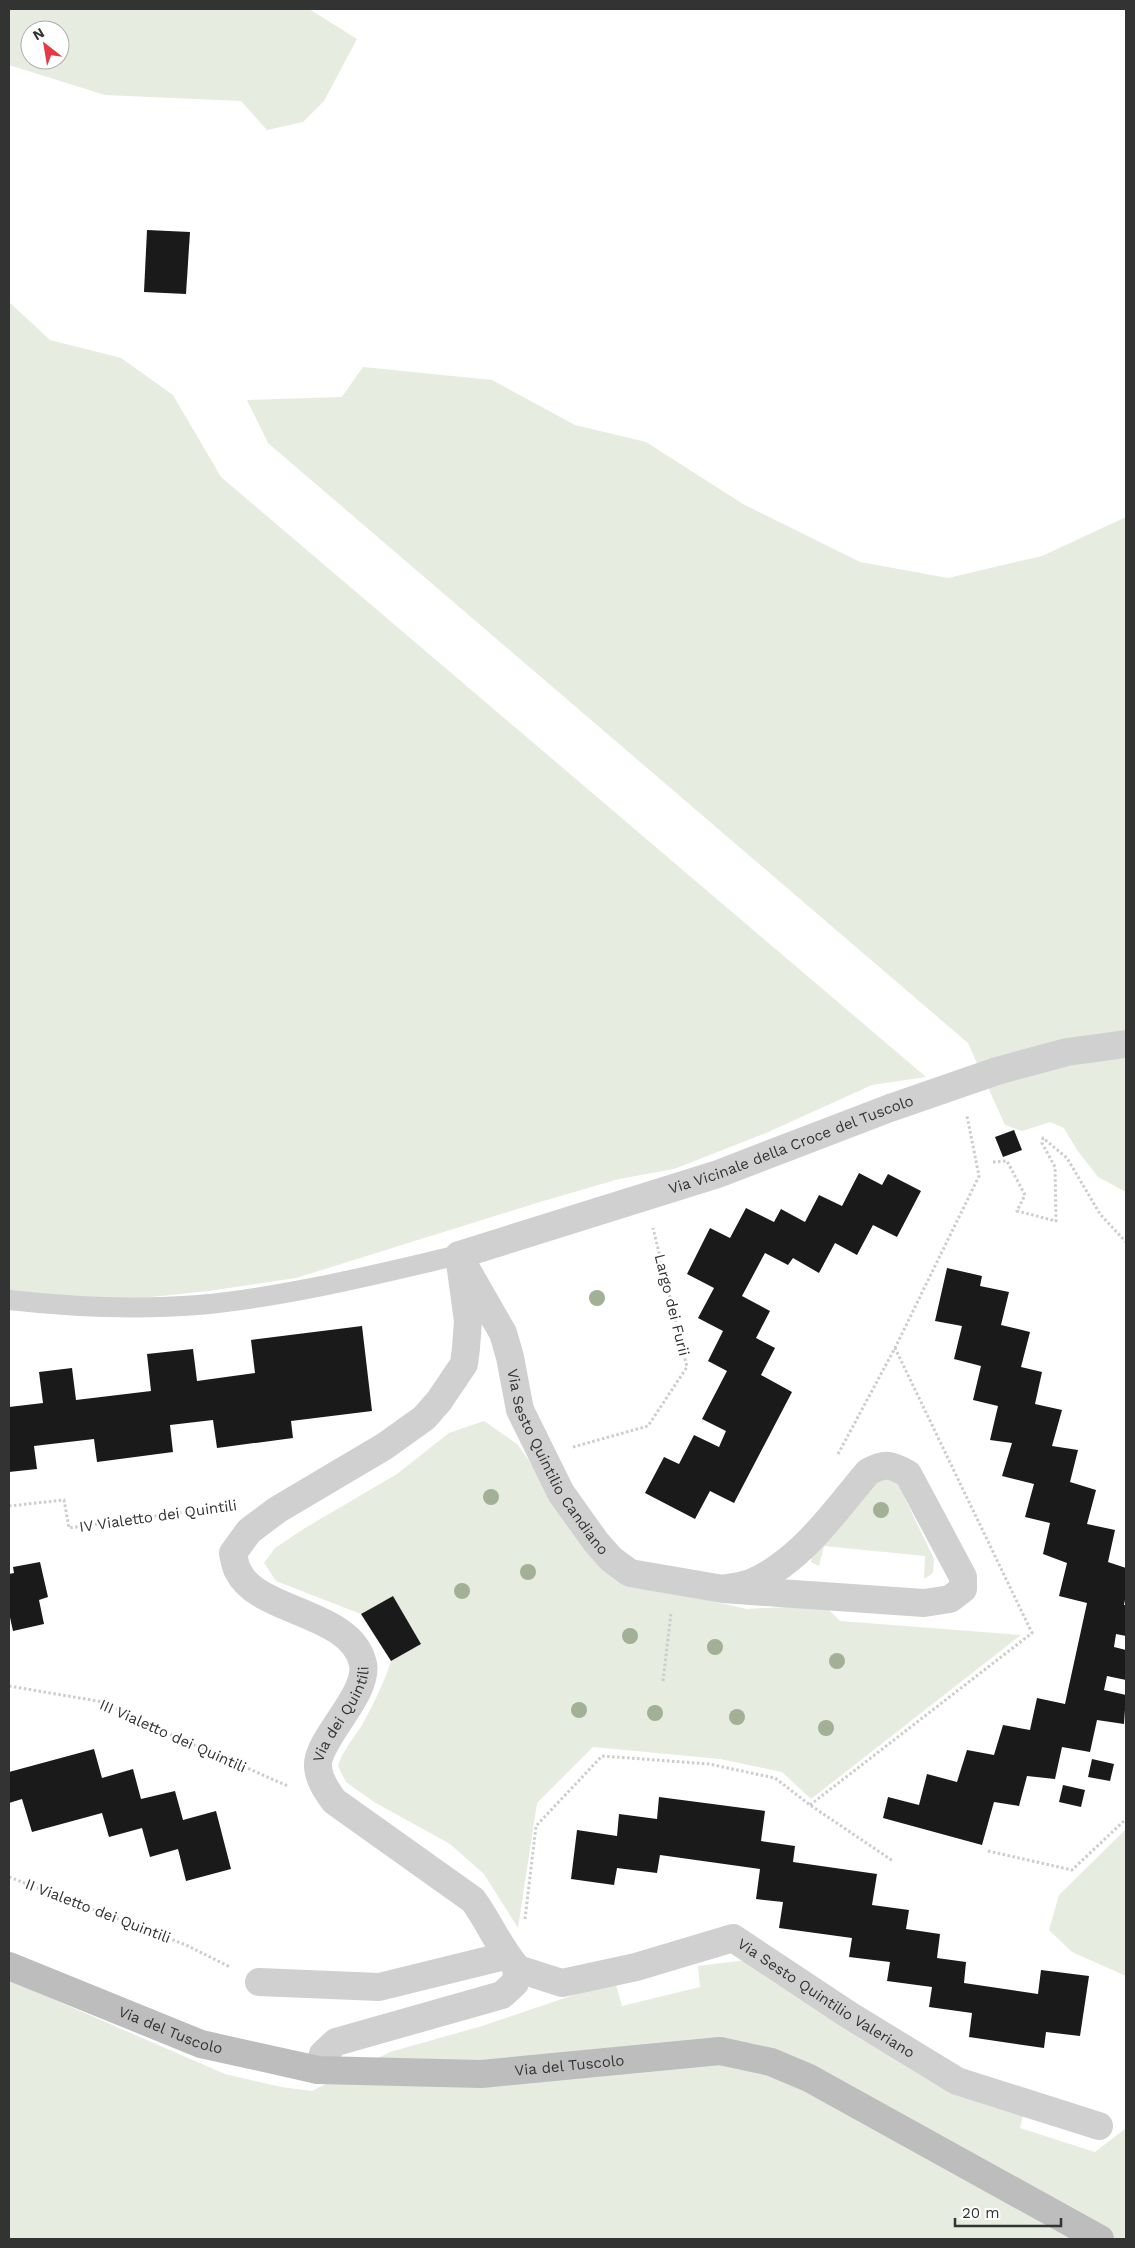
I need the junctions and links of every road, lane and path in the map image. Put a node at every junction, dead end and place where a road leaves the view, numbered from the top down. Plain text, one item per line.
1 (1126, 1044) edge
2 (958, 1084) junction
3 (993, 1162) dead end
4 (652, 1222) dead end
5 (1126, 1242) edge
6 (458, 1255) junction
7 (9, 1300) edge
8 (895, 1348) junction
9 (541, 1456) junction
10 (837, 1457) dead end
11 (9, 1506) edge
12 (229, 1506) dead end
13 (723, 1589) junction
14 (672, 1605) dead end
15 (663, 1681) dead end
16 (9, 1686) edge
17 (334, 1801) junction
18 (810, 1806) junction
19 (1126, 1819) edge
20 (988, 1851) dead end
21 (893, 1861) dead end
22 (9, 1877) edge
23 (524, 1921) dead end
24 (512, 1962) junction
25 (9, 1966) edge
26 (259, 1982) joint
27 (318, 2070) junction
28 (1099, 2126) dead end
29 (1100, 2239) edge

1 - 2 street, Via Vicinale della Croce del Tuscolo
2 - 6 street, Via Vicinale della Croce del Tuscolo
2 - 8 path
3 - 5 path
4 - 9 path, Largo dei Furii
6 - 7 lane
6 - 9 street, Via Sesto Quintilio Candiano
6 - 17 street, Via dei Quintili
8 - 10 path
8 - 18 path
9 - 13 street, Via Sesto Quintilio Candiano
11 - 12 path, IV Vialetto dei Quintili
13 - 13 street, Via Sesto Quintilio Candiano
14 - 15 path
16 - 17 path, III Vialetto dei Quintili
17 - 24 street, Via dei Quintili
18 - 21 path
18 - 23 path
19 - 20 path
22 - 26 path, II Vialetto dei Quintili
24 - 26 street
24 - 27 street
24 - 28 street, Via Sesto Quintilio Valeriano
25 - 27 street, Via del Tuscolo
27 - 29 street, Via del Tuscolo

